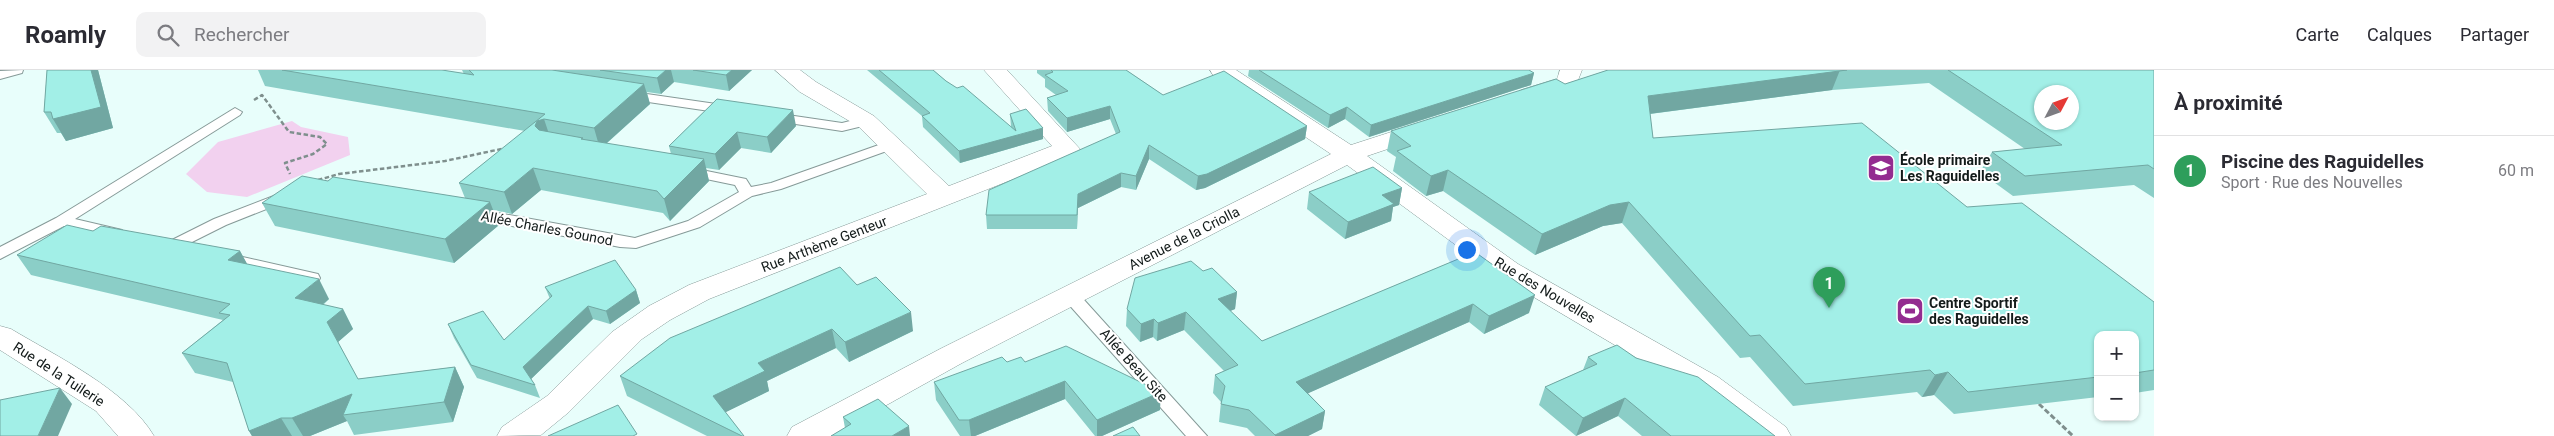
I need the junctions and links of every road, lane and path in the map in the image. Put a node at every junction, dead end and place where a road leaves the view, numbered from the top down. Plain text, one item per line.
1 (17, 70) edge
2 (786, 70) edge
3 (995, 70) edge
4 (1221, 70) edge
5 (1571, 70) edge
6 (0, 74) edge
7 (609, 92) edge
8 (1501, 104) edge
9 (235, 112) joint
10 (745, 112) edge
11 (764, 115) edge
12 (866, 121) junction
13 (1444, 122) edge
14 (890, 145) junction
15 (508, 148) edge
16 (1349, 155) junction
17 (674, 168) edge
18 (298, 189) junction
19 (747, 193) junction
20 (945, 197) junction
21 (458, 210) edge
22 (62, 221) junction
23 (135, 238) edge
24 (153, 242) edge
25 (172, 246) junction
26 (0, 254) edge
27 (312, 278) edge
28 (1070, 294) junction
29 (0, 336) edge
30 (2039, 404) dead end
31 (137, 436) edge
32 (514, 436) edge
33 (804, 436) edge
34 (1197, 436) edge
35 (1774, 436) edge
36 (2073, 436) edge

1 - 6 lane
2 - 12 street
3 - 20 street, Rue Arthème Genteur
4 - 16 street, Rue des Nouvelles
5 - 8 street
7 - 10 lane
9 - 18 path
9 - 22 lane
11 - 12 lane
12 - 14 street
13 - 16 street, Avenue de la Criolla
14 - 19 lane, Allée Charles Gounod
14 - 20 street
15 - 18 path
16 - 28 street, Avenue de la Criolla
16 - 35 street, Rue des Nouvelles
17 - 19 lane
18 - 25 lane
19 - 21 lane, Allée Charles Gounod
20 - 32 street, Rue Arthème Genteur
22 - 23 lane
22 - 26 lane
24 - 25 lane
25 - 27 lane
28 - 33 street, Avenue de la Criolla
28 - 34 lane, Allée Beau Site
29 - 31 street, Rue de la Tuilerie
30 - 36 path

